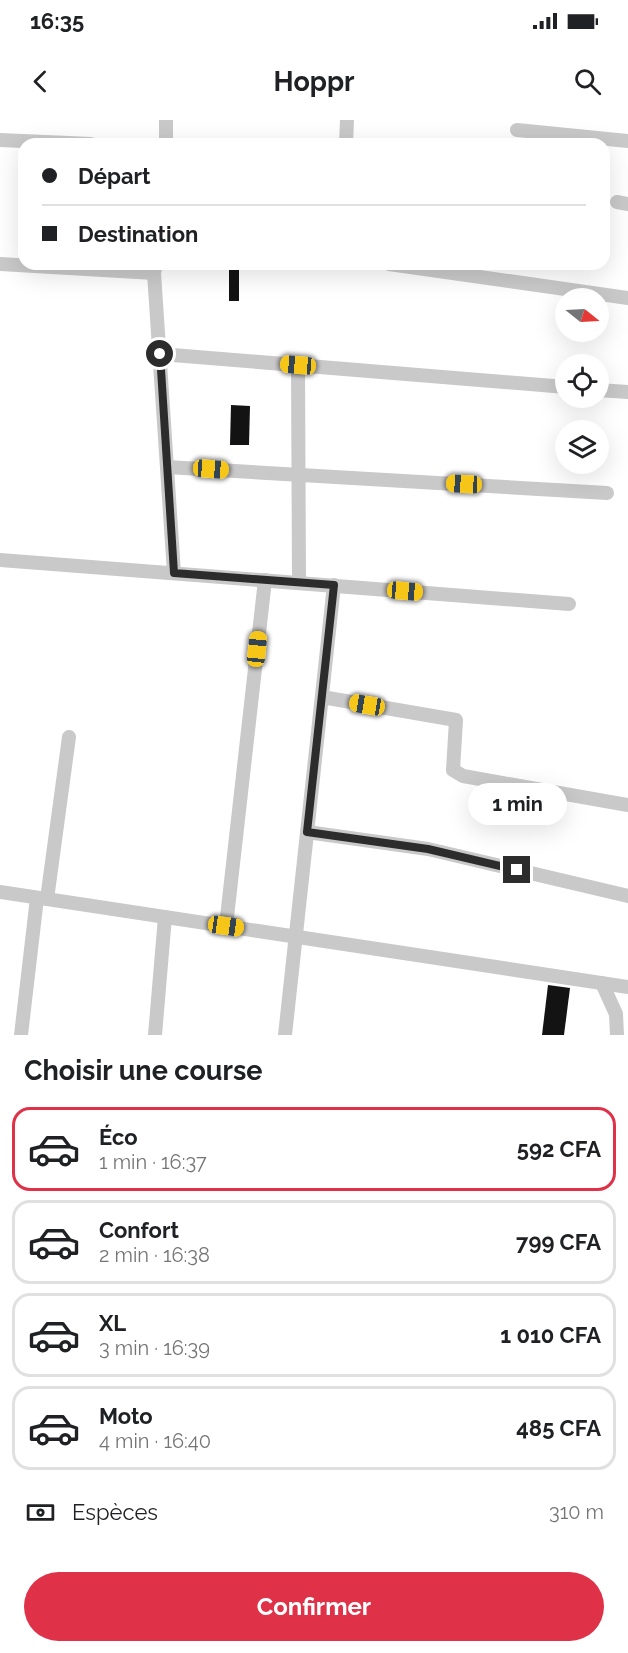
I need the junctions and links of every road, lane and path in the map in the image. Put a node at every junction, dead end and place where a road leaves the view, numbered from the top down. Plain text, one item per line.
1 (166, 120) edge
2 (347, 120) edge
3 (517, 130) dead end
4 (166, 138) edge
5 (346, 138) edge
6 (598, 138) edge
7 (610, 139) edge
8 (0, 140) edge
9 (18, 141) edge
10 (628, 141) edge
11 (0, 264) edge
12 (18, 265) edge
13 (155, 270) edge
14 (431, 270) edge
15 (628, 298) edge
16 (160, 354) junction
17 (298, 365) junction
18 (555, 386) edge
19 (609, 391) edge
20 (628, 392) edge
21 (167, 467) junction
22 (298, 475) junction
23 (606, 493) dead end
24 (0, 560) edge
25 (174, 573) junction
26 (265, 580) junction
27 (299, 583) junction
28 (334, 585) junction
29 (569, 604) dead end
30 (322, 697) junction
31 (69, 737) dead end
32 (628, 805) edge
33 (307, 832) junction
34 (0, 892) edge
35 (628, 896) edge
36 (42, 898) junction
37 (165, 917) junction
38 (226, 926) junction
39 (296, 937) junction
40 (602, 983) junction
41 (628, 987) edge
42 (21, 1035) edge
43 (155, 1035) edge
44 (285, 1035) edge
45 (618, 1035) edge

1 - 4 street
2 - 5 street
3 - 6 street
7 - 10 street
8 - 9 street
11 - 12 street
13 - 16 street
14 - 15 street
16 - 17 street
16 - 21 street
17 - 18 street
17 - 22 street
19 - 20 street
21 - 22 street
21 - 25 street
22 - 23 street
22 - 27 street
24 - 25 street
25 - 26 street
26 - 27 street
26 - 38 street
27 - 28 street
28 - 29 street
28 - 30 street
30 - 32 street
30 - 33 street
31 - 36 street
33 - 35 street
33 - 39 street
34 - 36 street
36 - 37 street
36 - 42 street
37 - 38 street
37 - 43 street
38 - 39 street
39 - 40 street
39 - 44 street
40 - 41 street
40 - 45 street

